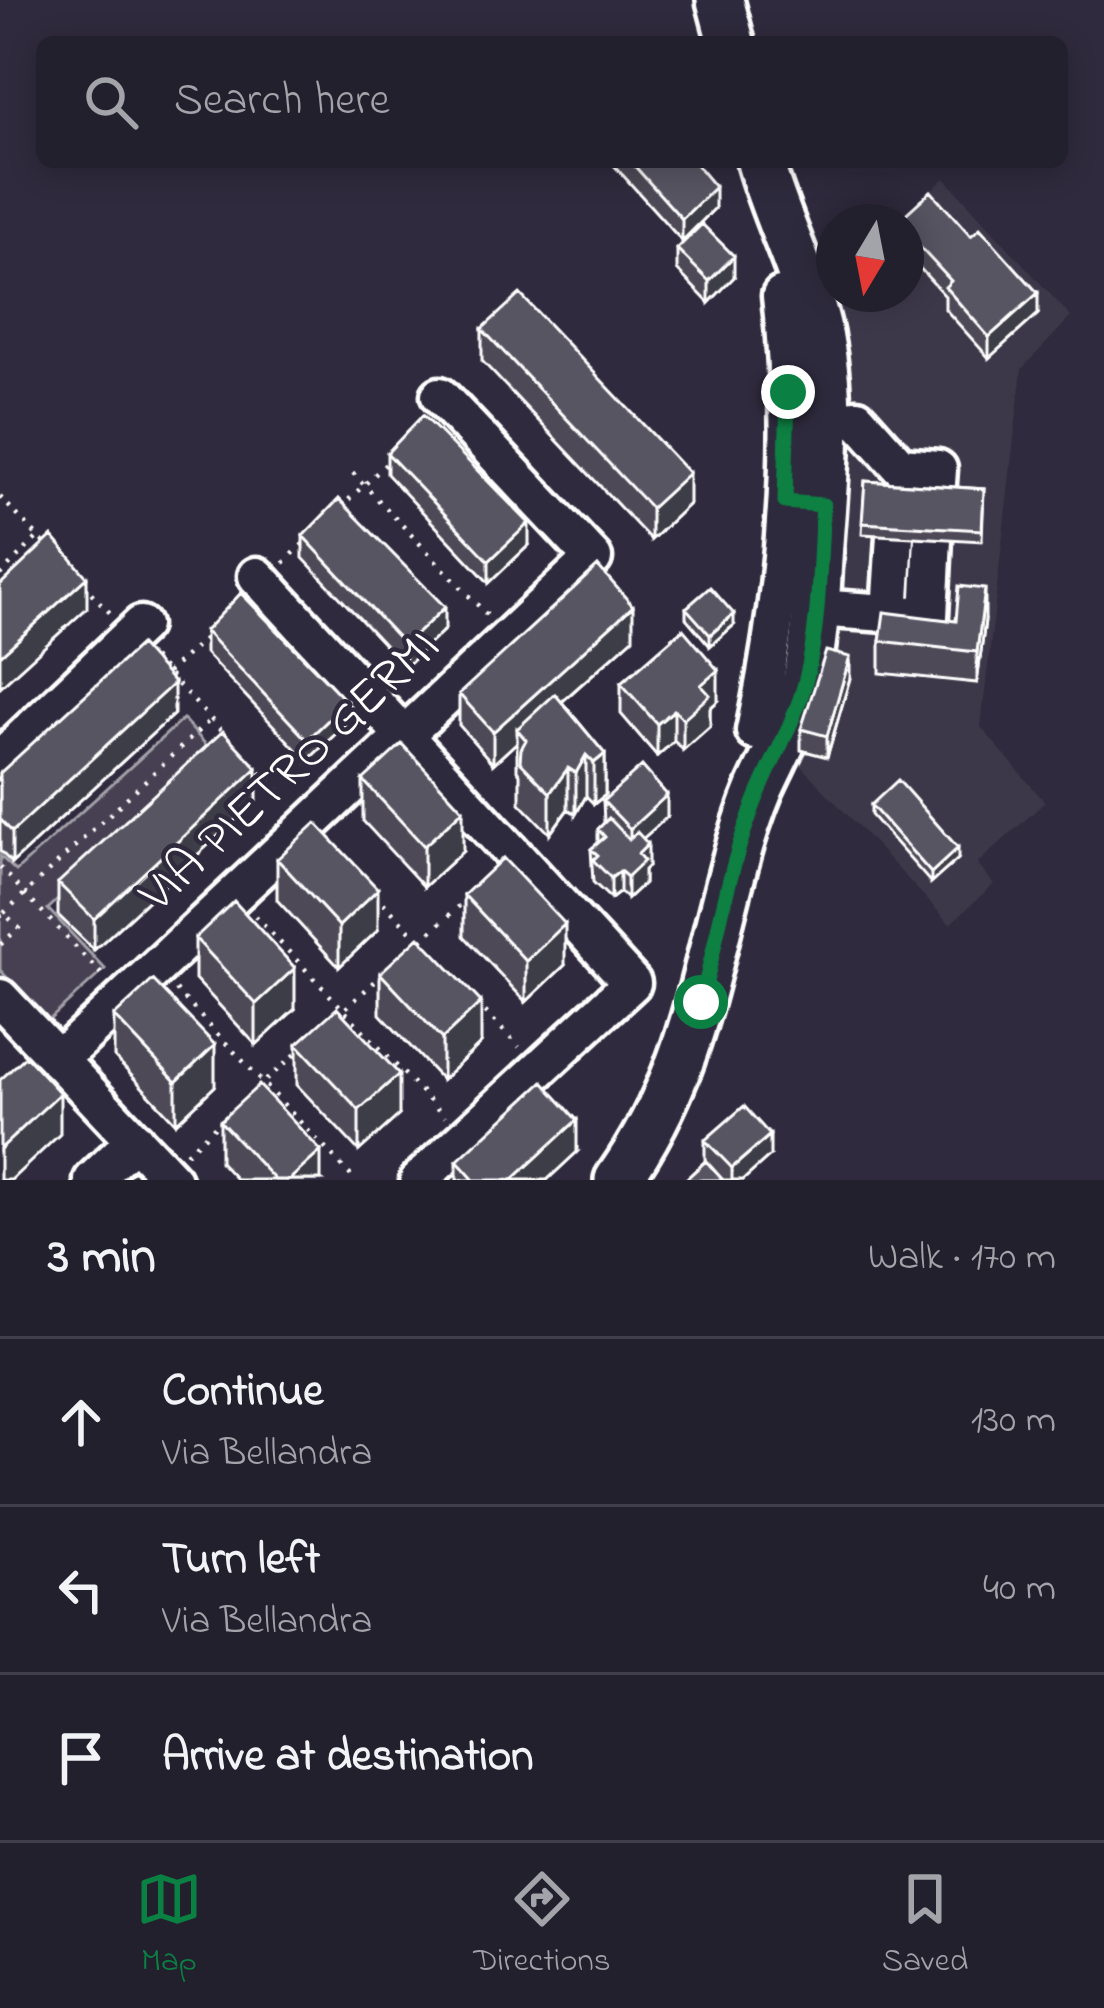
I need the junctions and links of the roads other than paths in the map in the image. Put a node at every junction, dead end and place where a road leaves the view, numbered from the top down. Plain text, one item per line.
1 (720, 0) edge
2 (729, 36) edge
3 (762, 168) edge
4 (781, 296) dead end
5 (440, 395) dead end
6 (826, 420) junction
7 (936, 497) edge
8 (804, 503) junction
9 (895, 536) edge
10 (933, 538) edge
11 (260, 580) road end
12 (816, 608) junction
13 (890, 613) junction
14 (136, 630) road end
15 (755, 731) dead end
16 (404, 736) junction
17 (0, 759) edge
18 (0, 998) edge
19 (58, 1060) junction
20 (135, 1140) junction
21 (175, 1170) edge
22 (93, 1180) edge
23 (419, 1180) edge
24 (618, 1180) edge

1 - 2 main road
3 - 6 main road
4 - 8 street
5 - 16 street, VIA PIETRO GERMI
6 - 7 street
6 - 8 main road
8 - 12 main road
8 - 15 street
9 - 13 street
10 - 13 street
11 - 16 street
12 - 13 street
12 - 24 main road
14 - 17 street
16 - 19 street, VIA PIETRO GERMI
16 - 23 street
18 - 19 street
19 - 20 street
20 - 21 street
20 - 22 street

